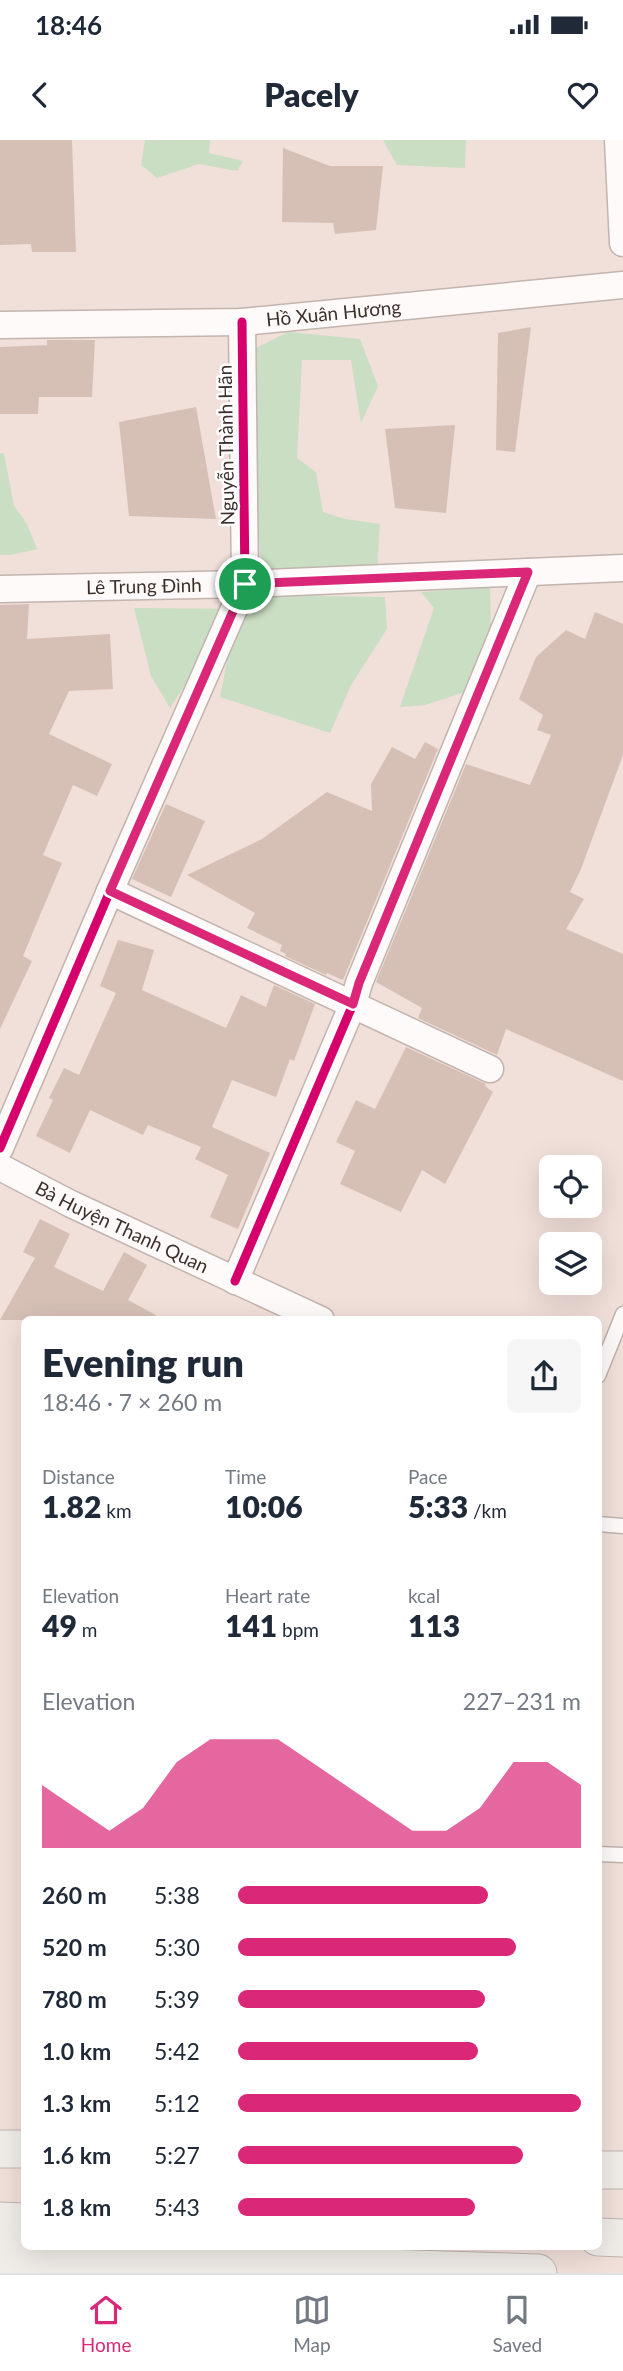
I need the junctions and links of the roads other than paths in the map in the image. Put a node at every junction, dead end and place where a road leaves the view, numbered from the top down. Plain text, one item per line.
1 (618, 140) edge
2 (623, 243) edge
3 (623, 285) edge
4 (242, 321) junction
5 (0, 325) edge
6 (623, 568) edge
7 (528, 572) junction
8 (245, 584) junction
9 (0, 589) edge
10 (110, 891) junction
11 (353, 1004) junction
12 (490, 1069) dead end
13 (0, 1148) edge
14 (0, 1167) edge
15 (235, 1281) junction
16 (623, 1314) edge
17 (312, 1316) edge
18 (602, 1366) edge
19 (602, 1524) edge
20 (623, 1526) edge
21 (602, 1854) edge
22 (623, 1855) edge
23 (0, 2149) edge
24 (21, 2149) edge
25 (602, 2170) edge
26 (623, 2171) edge
27 (0, 2221) edge
28 (21, 2222) edge
29 (602, 2237) edge
30 (623, 2238) edge
31 (0, 2256) edge
32 (538, 2273) edge

1 - 2 street
3 - 4 street, Hồ Xuân Hương
4 - 5 street, Hồ Xuân Hương
4 - 8 street, Nguyễn Thành Hãn
6 - 7 street, Lê Trung Đình
7 - 8 street, Lê Trung Đình
7 - 11 street
8 - 9 street, Lê Trung Đình
8 - 10 street, Nguyễn Thành Hãn
10 - 11 street
10 - 13 street, Nguyễn Thành Hãn
11 - 12 street
11 - 15 street
14 - 15 street, Bà Huyện Thanh Quan
15 - 17 street, Bà Huyện Thanh Quan
16 - 18 lane
19 - 20 lane
21 - 22 lane
23 - 24 main road
25 - 26 main road
27 - 28 main road
29 - 30 main road
31 - 32 main road

